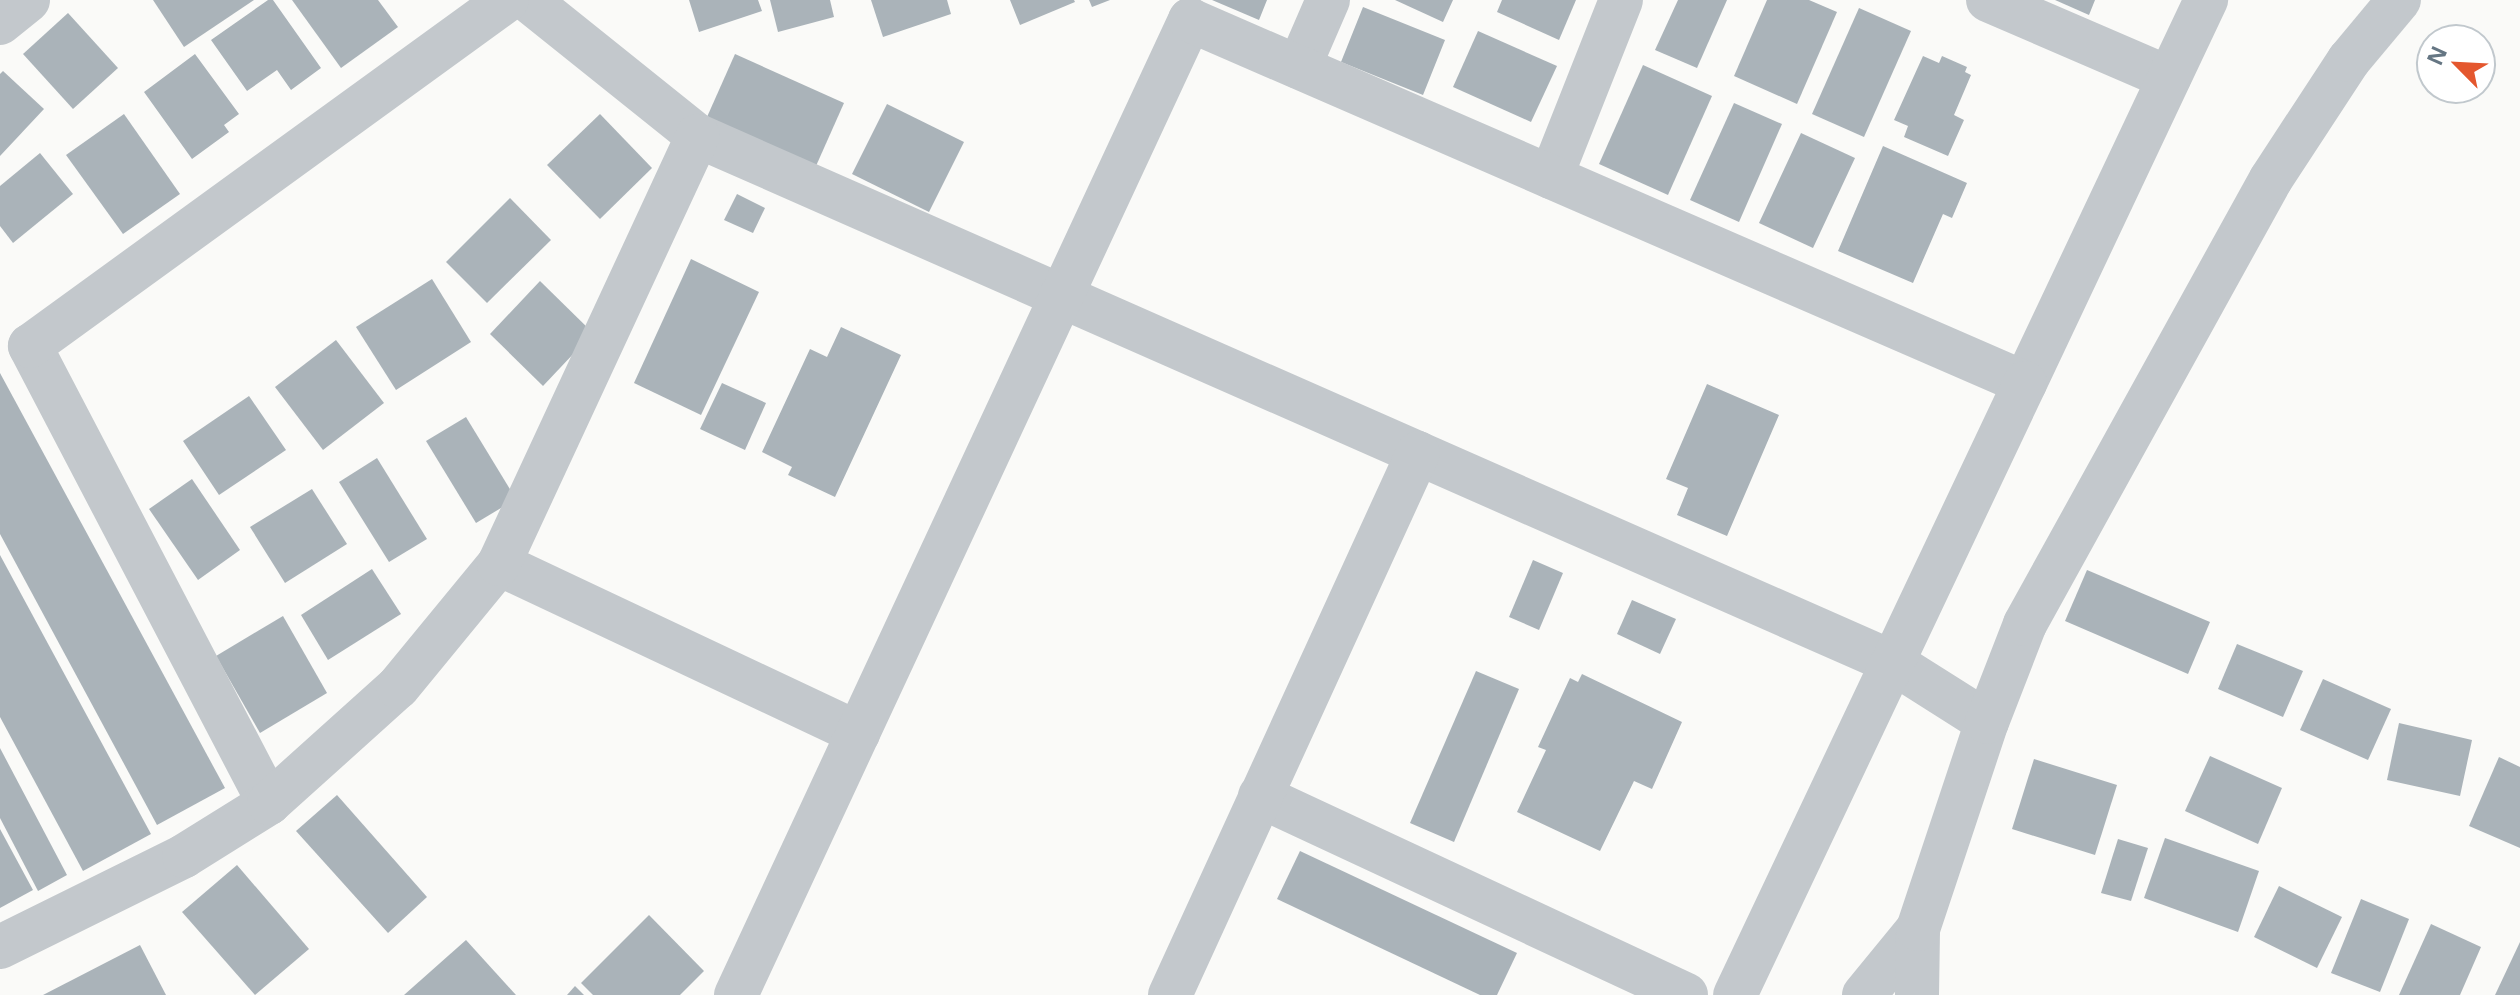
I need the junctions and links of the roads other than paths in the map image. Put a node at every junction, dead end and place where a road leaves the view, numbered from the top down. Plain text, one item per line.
1 (28, 0) edge
2 (507, 0) edge
3 (528, 0) edge
4 (1328, 0) edge
5 (1621, 0) edge
6 (1988, 0) edge
7 (2206, 0) edge
8 (2399, 0) edge
9 (1185, 10) edge
10 (0, 23) edge
11 (1299, 67) junction
12 (2169, 78) junction
13 (698, 136) junction
14 (1551, 177) junction
15 (1061, 296) junction
16 (2025, 383) junction
17 (1418, 453) junction
18 (499, 564) junction
19 (1892, 662) junction
20 (1987, 722) junction
21 (858, 733) junction
22 (1260, 796) junction
23 (269, 803) junction
24 (1918, 929) junction
25 (0, 947) edge
26 (736, 995) edge
27 (1170, 995) edge
28 (1686, 995) edge
29 (1735, 995) edge
30 (1864, 995) edge
31 (1917, 995) edge

1 - 10 street
2 - 23 street
3 - 13 street
4 - 11 street
5 - 14 street
6 - 12 street
7 - 12 street
8 - 20 street
9 - 11 street
9 - 15 street
11 - 14 street
12 - 16 street
13 - 15 street
13 - 18 street
14 - 16 street
15 - 17 street
15 - 21 street
16 - 19 street
17 - 19 street
17 - 22 street
18 - 21 street
18 - 23 street
19 - 20 street
19 - 29 street
20 - 24 street
21 - 26 street
22 - 27 street
22 - 28 street
23 - 25 street
24 - 30 street
24 - 31 street

